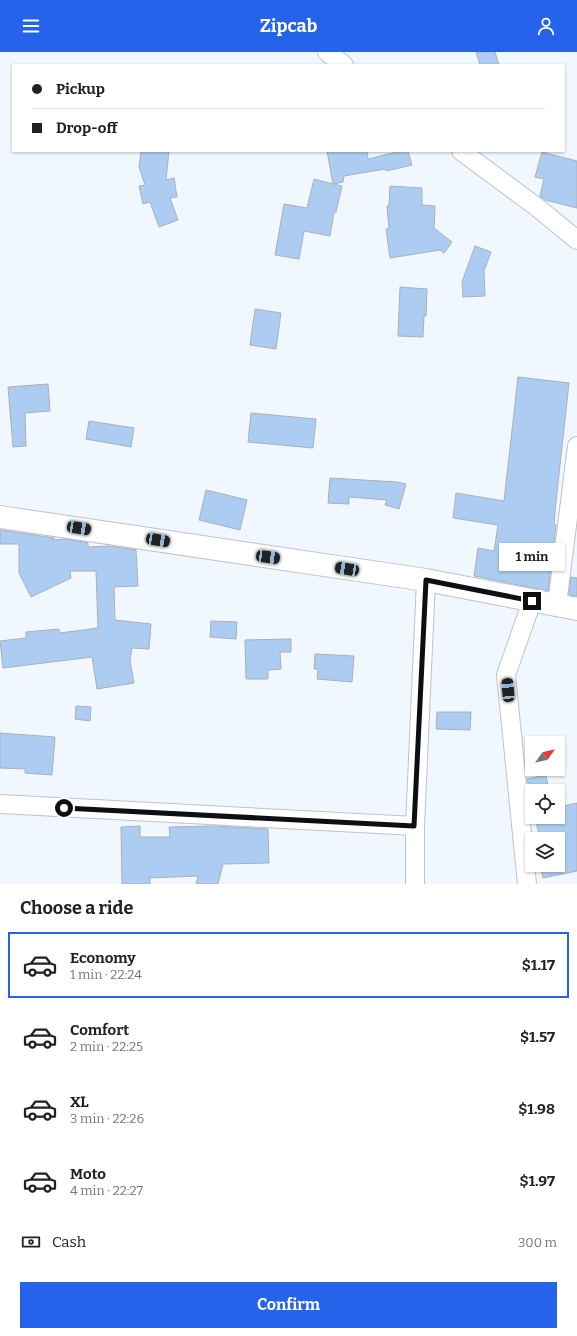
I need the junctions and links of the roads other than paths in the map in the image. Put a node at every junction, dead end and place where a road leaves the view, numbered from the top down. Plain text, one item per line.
1 (327, 52) edge
2 (343, 64) edge
3 (462, 152) edge
4 (577, 240) edge
5 (577, 446) edge
6 (0, 517) edge
7 (426, 580) junction
8 (532, 601) junction
9 (567, 607) edge
10 (0, 804) edge
11 (414, 826) junction
12 (415, 884) edge
13 (527, 884) edge

1 - 2 street
3 - 4 street
5 - 9 street
6 - 7 main road
7 - 8 main road
7 - 11 street
8 - 9 main road
8 - 13 street
10 - 11 street
11 - 12 street

